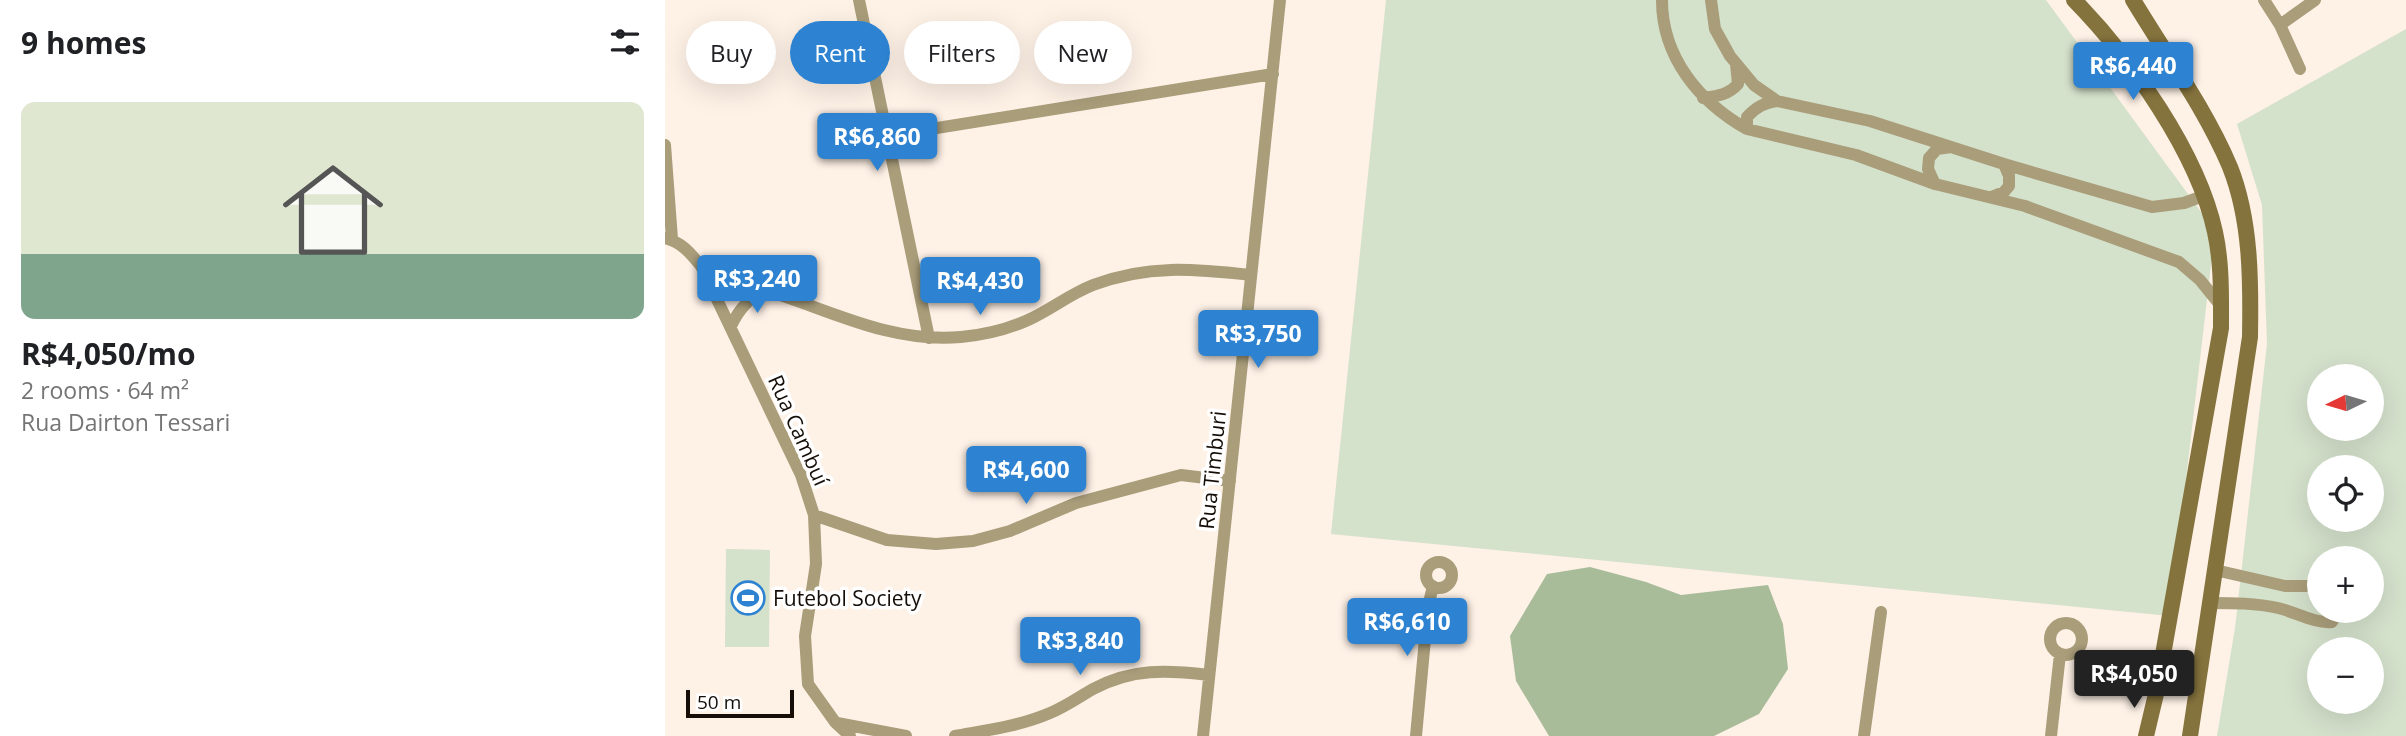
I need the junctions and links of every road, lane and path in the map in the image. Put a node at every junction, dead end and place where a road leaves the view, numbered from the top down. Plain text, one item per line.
1 (859, 0) edge
2 (1280, 0) edge
3 (1662, 0) edge
4 (1711, 0) edge
5 (2074, 0) edge
6 (2133, 0) edge
7 (2264, 0) edge
8 (2315, 0) edge
9 (2280, 25) junction
10 (1736, 64) junction
11 (2300, 69) dead end
12 (1273, 74) junction
13 (1703, 98) junction
14 (1777, 101) junction
15 (1747, 129) junction
16 (887, 136) junction
17 (665, 145) edge
18 (1951, 147) junction
19 (2004, 164) junction
20 (1935, 184) junction
21 (2203, 196) junction
22 (1990, 197) junction
23 (669, 239) edge
24 (701, 266) junction
25 (1251, 275) junction
26 (764, 289) junction
27 (2221, 306) junction
28 (731, 326) junction
29 (929, 338) junction
30 (1230, 481) junction
31 (814, 515) junction
32 (2215, 570) junction
33 (2307, 585) edge
34 (1433, 586) dead end
35 (2210, 603) junction
36 (1881, 612) dead end
37 (2307, 616) edge
38 (2060, 654) dead end
39 (1209, 674) junction
40 (835, 722) junction
41 (850, 736) edge
42 (906, 736) edge
43 (955, 736) edge
44 (1203, 736) edge
45 (1416, 736) edge
46 (1864, 736) edge
47 (2051, 736) edge
48 (2146, 736) edge
49 (2190, 736) edge

1 - 16 street
2 - 12 street, Rua Timburi
3 - 13 street
4 - 10 street
5 - 21 main road
6 - 32 main road
7 - 9 street
8 - 9 street
9 - 11 street
10 - 13 street
10 - 14 street
12 - 16 street
12 - 25 street, Rua Timburi
13 - 15 street
14 - 15 street
14 - 18 street
15 - 20 street
16 - 29 street
17 - 23 street
18 - 19 street
18 - 20 street
19 - 21 street
19 - 22 street
20 - 22 street
21 - 27 main road
22 - 27 street
23 - 24 street, Rua Cambuí
24 - 26 street
24 - 28 street, Rua Cambuí
25 - 29 street
25 - 30 street, Rua Timburi
26 - 28 street
26 - 29 street
27 - 48 main road
28 - 31 street, Rua Cambuí
30 - 31 street
30 - 39 street, Rua Timburi
31 - 40 street, Rua Cambuí
32 - 33 street
32 - 35 main road
34 - 45 street
35 - 37 street
35 - 49 main road
36 - 46 street
38 - 47 street
39 - 43 street
39 - 44 street, Rua Timburi
40 - 41 street, Rua Cambuí
40 - 42 street

